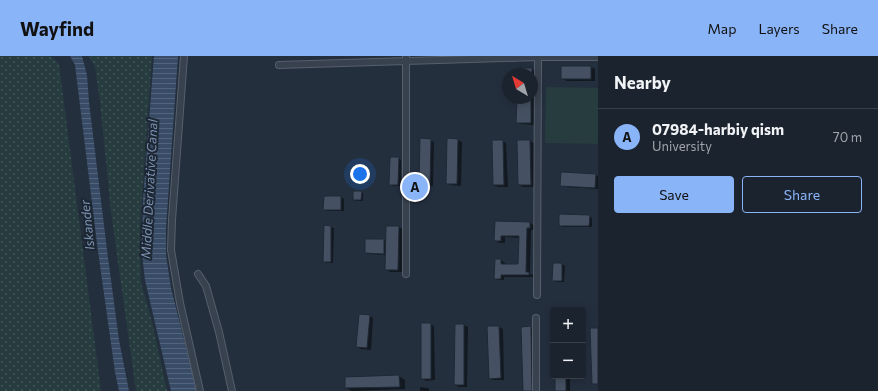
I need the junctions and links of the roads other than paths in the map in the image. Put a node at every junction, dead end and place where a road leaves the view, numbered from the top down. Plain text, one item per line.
1 (184, 56) edge
2 (538, 56) edge
3 (406, 58) edge
4 (598, 58) edge
5 (279, 65) dead end
6 (198, 274) dead end
7 (406, 274) dead end
8 (537, 295) dead end
9 (536, 318) dead end
10 (200, 391) edge
11 (232, 391) edge
12 (536, 391) edge

1 - 10 street
2 - 3 street
2 - 4 street
2 - 8 street
3 - 5 street
3 - 7 street
6 - 11 street
9 - 12 street

